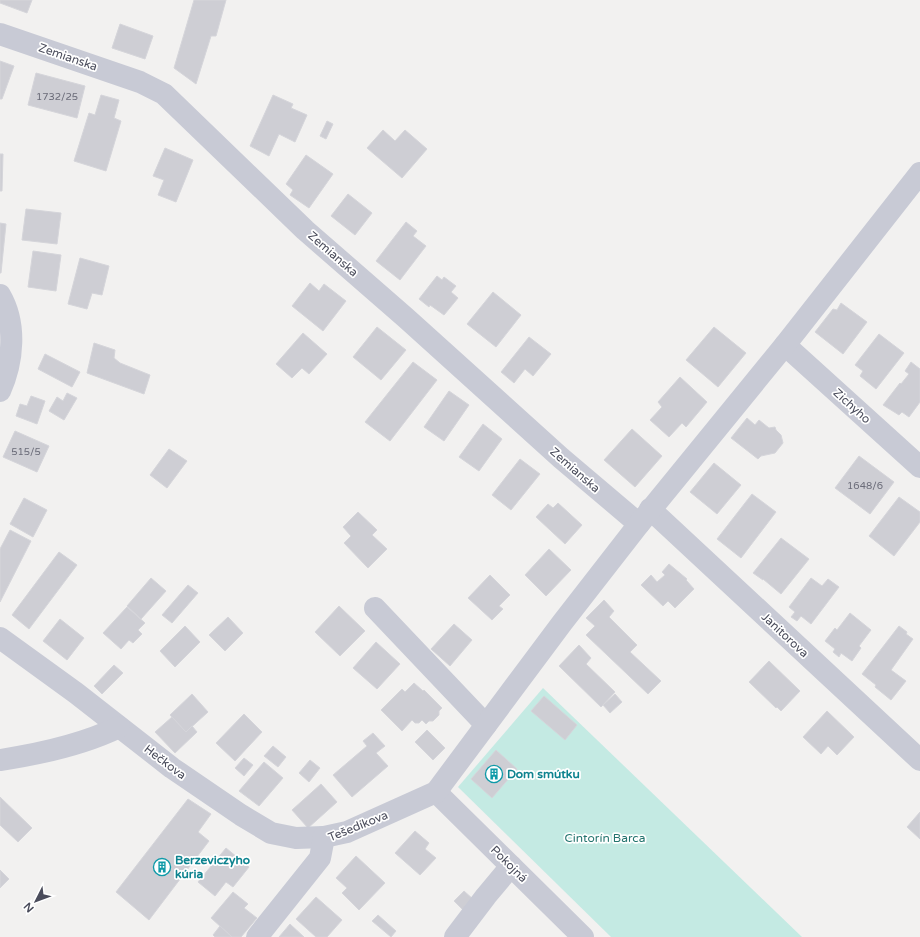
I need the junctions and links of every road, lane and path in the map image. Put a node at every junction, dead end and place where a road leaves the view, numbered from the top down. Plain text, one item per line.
1 (0, 34) edge
2 (920, 173) edge
3 (0, 295) edge
4 (784, 345) junction
5 (0, 391) edge
6 (920, 468) edge
7 (645, 517) junction
8 (375, 608) dead end
9 (0, 638) edge
10 (486, 725) junction
11 (119, 727) junction
12 (0, 760) edge
13 (920, 760) edge
14 (436, 792) junction
15 (324, 837) junction
16 (511, 866) junction
17 (257, 937) edge
18 (455, 937) edge
19 (583, 937) edge

1 - 7 street, Zemianska
2 - 4 street
3 - 5 street
4 - 6 street, Zichyho
4 - 7 street
7 - 10 street
7 - 13 street, Janitorova
8 - 10 street
9 - 11 street, Hečkova
10 - 14 street
11 - 12 street
11 - 15 street, Hečkova
14 - 15 street, Tešedíkova
14 - 16 street, Pokojná
15 - 17 street, Tešedíkova
16 - 18 street
16 - 19 street, Pokojná

